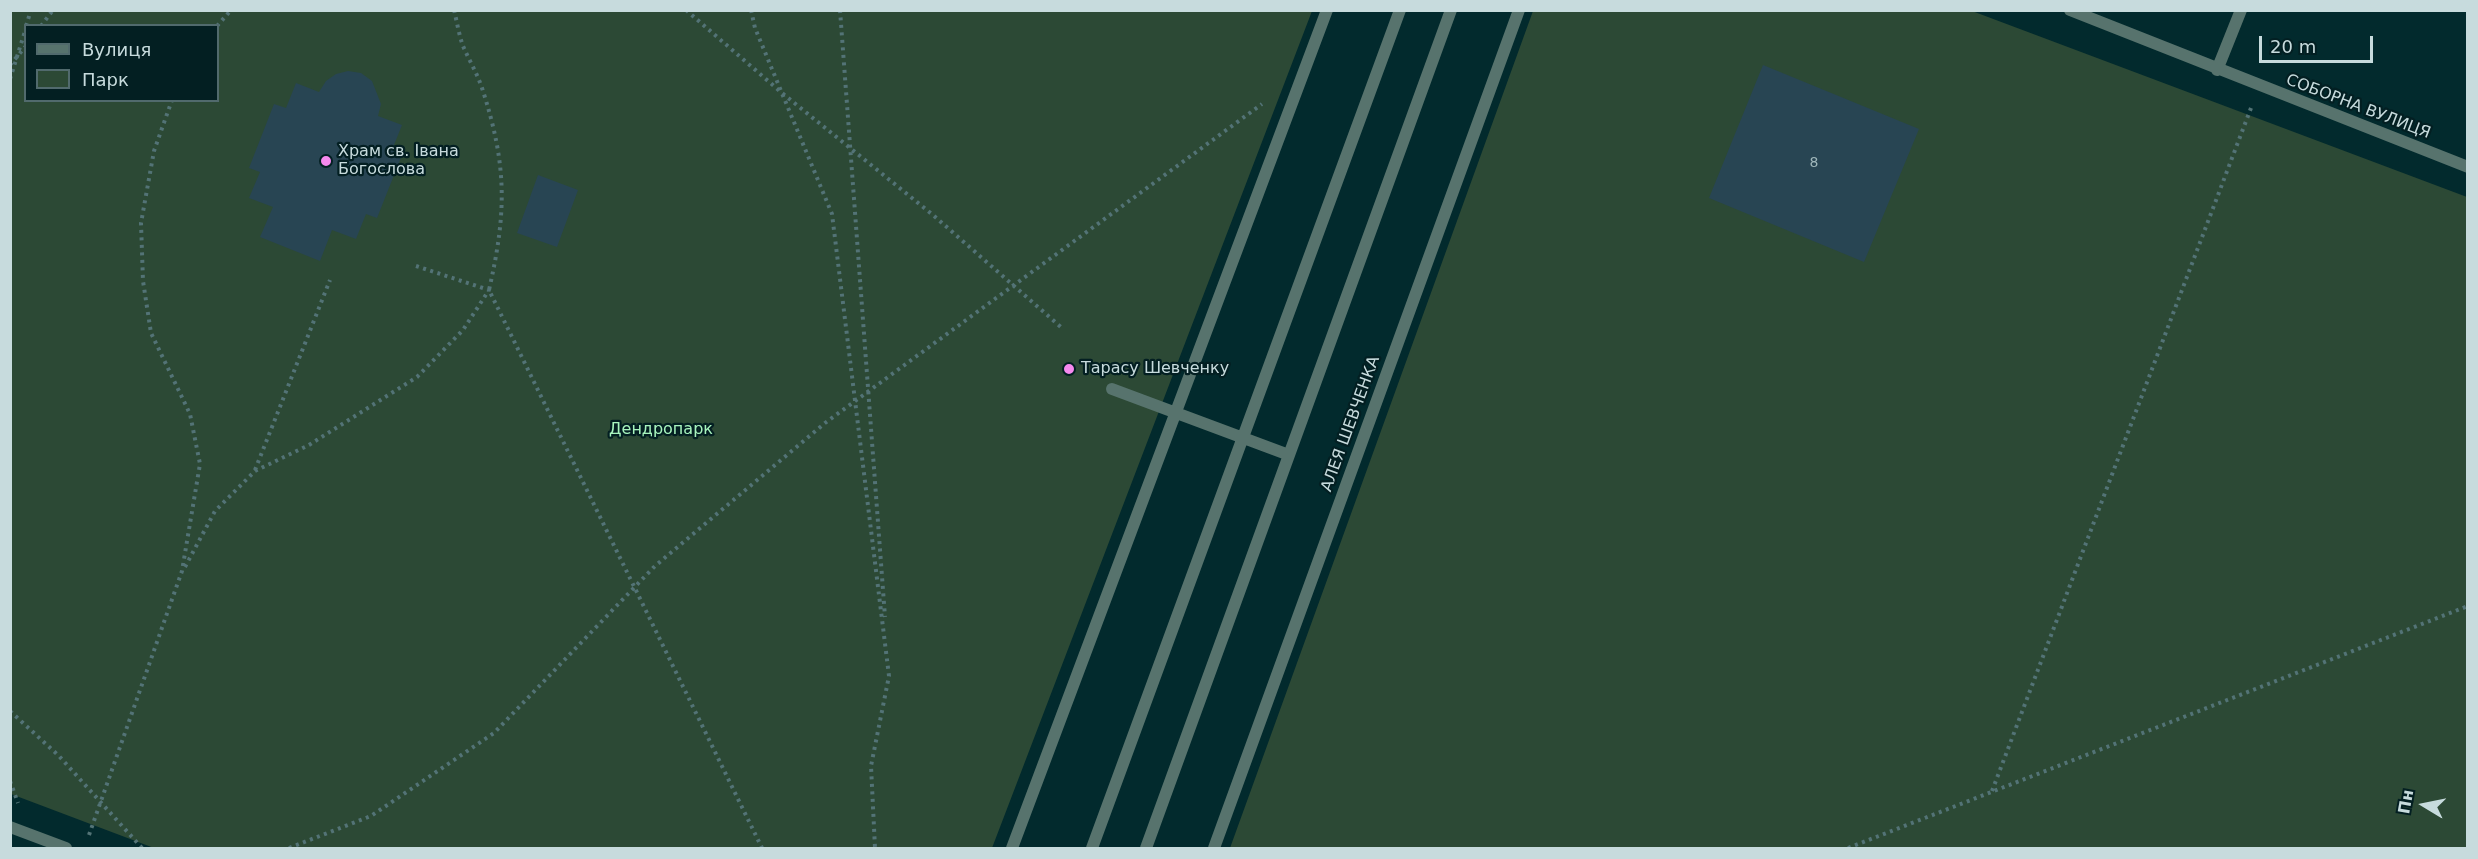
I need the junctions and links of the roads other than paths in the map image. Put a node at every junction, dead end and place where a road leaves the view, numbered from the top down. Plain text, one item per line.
1 (1327, 10) edge
2 (1400, 10) edge
3 (1451, 10) edge
4 (1520, 10) edge
5 (2070, 10) edge
6 (2241, 10) edge
7 (2217, 70) junction
8 (2468, 166) edge
9 (1112, 389) dead end
10 (1176, 413) junction
11 (1242, 438) junction
12 (1289, 455) junction
13 (10, 827) edge
14 (66, 849) edge
15 (1012, 849) edge
16 (1092, 849) edge
17 (1146, 849) edge
18 (1214, 849) edge

1 - 10 street
2 - 11 street
3 - 12 street
4 - 18 street, АЛЕЯ ШЕВЧЕНКА
5 - 7 street, СОБОРНА ВУЛИЦЯ
6 - 7 street
7 - 8 street, СОБОРНА ВУЛИЦЯ
9 - 10 street
10 - 11 street
10 - 15 street
11 - 12 street
11 - 16 street
12 - 17 street
13 - 14 street

